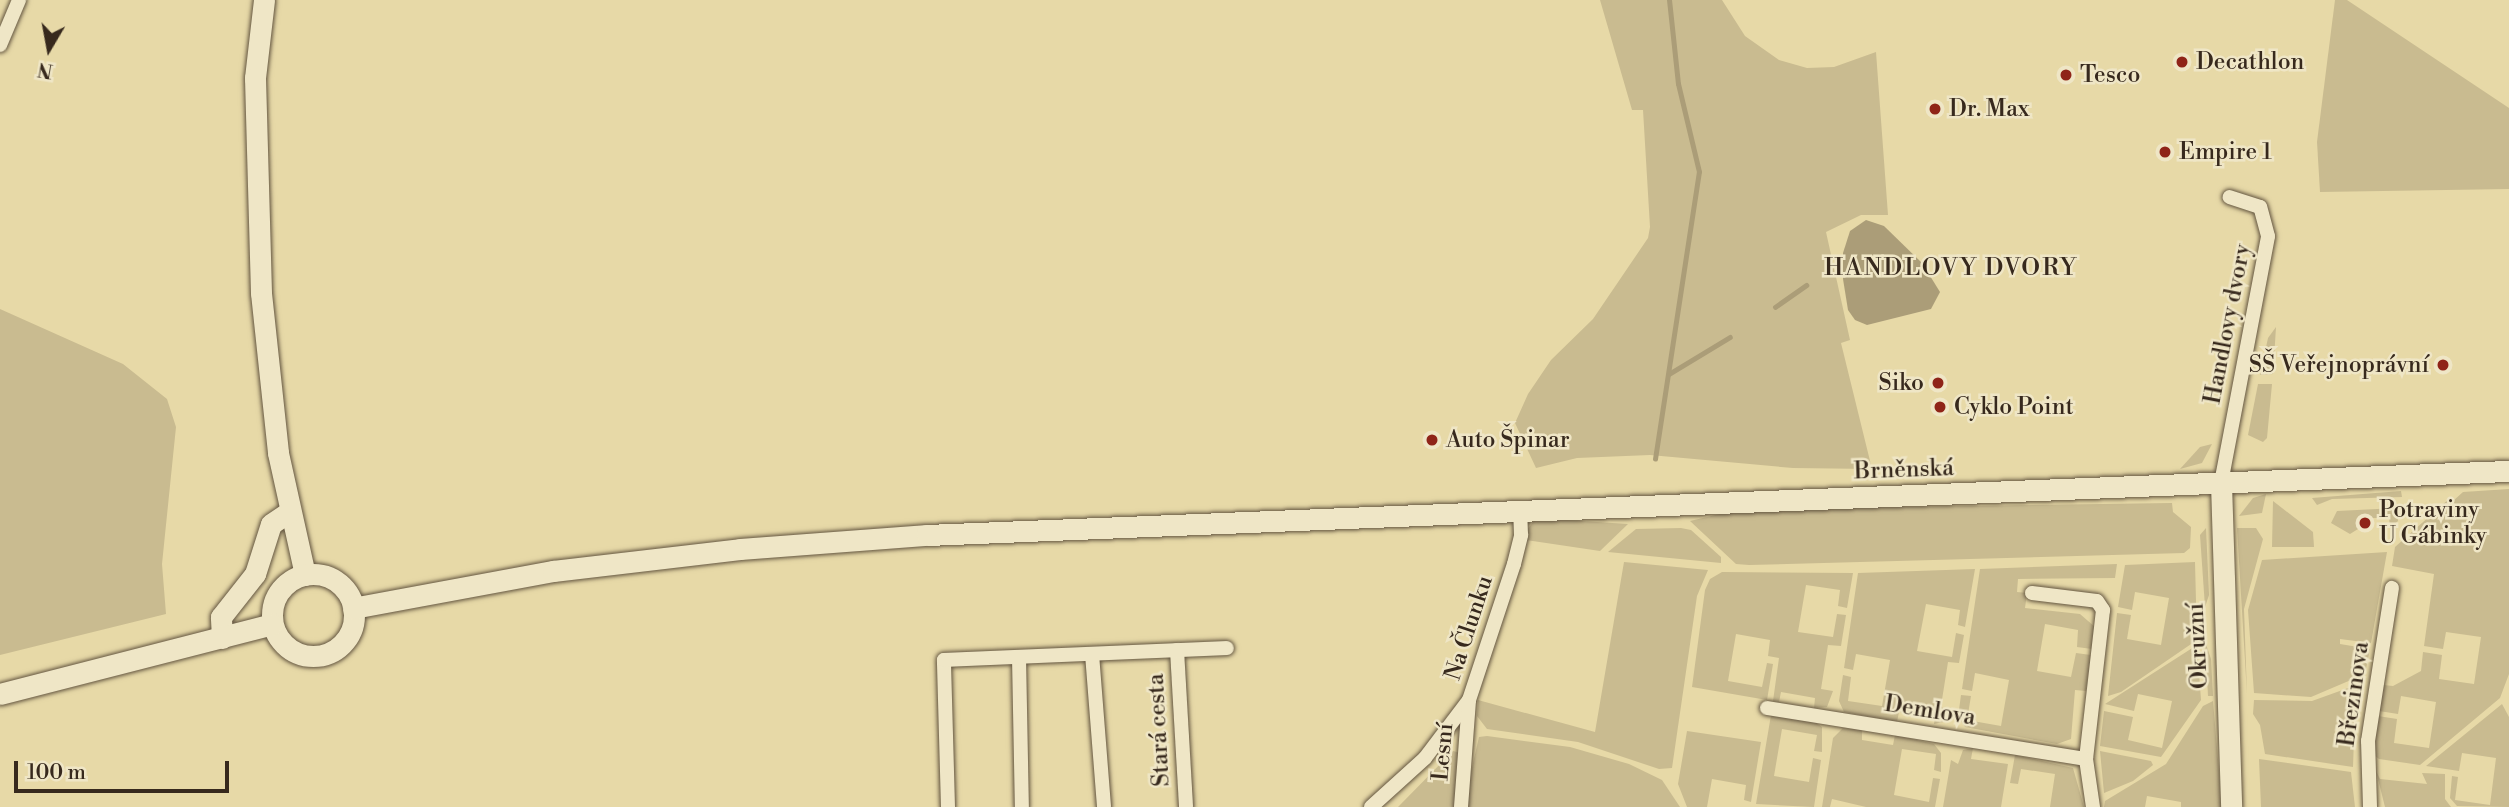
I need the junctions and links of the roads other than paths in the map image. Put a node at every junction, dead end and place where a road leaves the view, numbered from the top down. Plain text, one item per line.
1 (19, 0) edge
2 (264, 0) edge
3 (0, 44) edge
4 (2230, 197) dead end
5 (2509, 471) edge
6 (2221, 483) junction
7 (1520, 510) junction
8 (289, 512) junction
9 (304, 575) junction
10 (2392, 588) dead end
11 (2032, 593) dead end
12 (353, 608) junction
13 (272, 624) junction
14 (222, 638) junction
15 (1227, 648) dead end
16 (1177, 650) junction
17 (1092, 654) junction
18 (1019, 657) junction
19 (0, 694) edge
20 (1469, 700) junction
21 (1767, 709) dead end
22 (2086, 759) junction
23 (948, 807) edge
24 (1022, 807) edge
25 (1104, 807) edge
26 (1186, 807) edge
27 (1371, 807) edge
28 (1461, 807) edge
29 (2094, 807) edge
30 (2231, 807) edge
31 (2370, 807) edge

1 - 3 street
2 - 8 main road
4 - 6 street, Handlovy dvory
5 - 6 main road, Brněnská
6 - 7 main road, Brněnská
6 - 30 main road, Okružní
7 - 12 main road, Brněnská
7 - 20 street, Na Člunku
8 - 9 main road
8 - 14 main road
9 - 12 main road
9 - 13 main road
10 - 31 street, Březinova
11 - 22 street
12 - 13 main road
13 - 14 main road
14 - 19 main road
15 - 16 street, Stará cesta
16 - 17 street, Stará cesta
16 - 26 street, Stará cesta
17 - 18 street, Stará cesta
17 - 25 street
18 - 23 street, Stará cesta
18 - 24 street
20 - 27 street, Na Člunku
20 - 28 street, Lesní
21 - 22 street, Demlova
22 - 29 street

